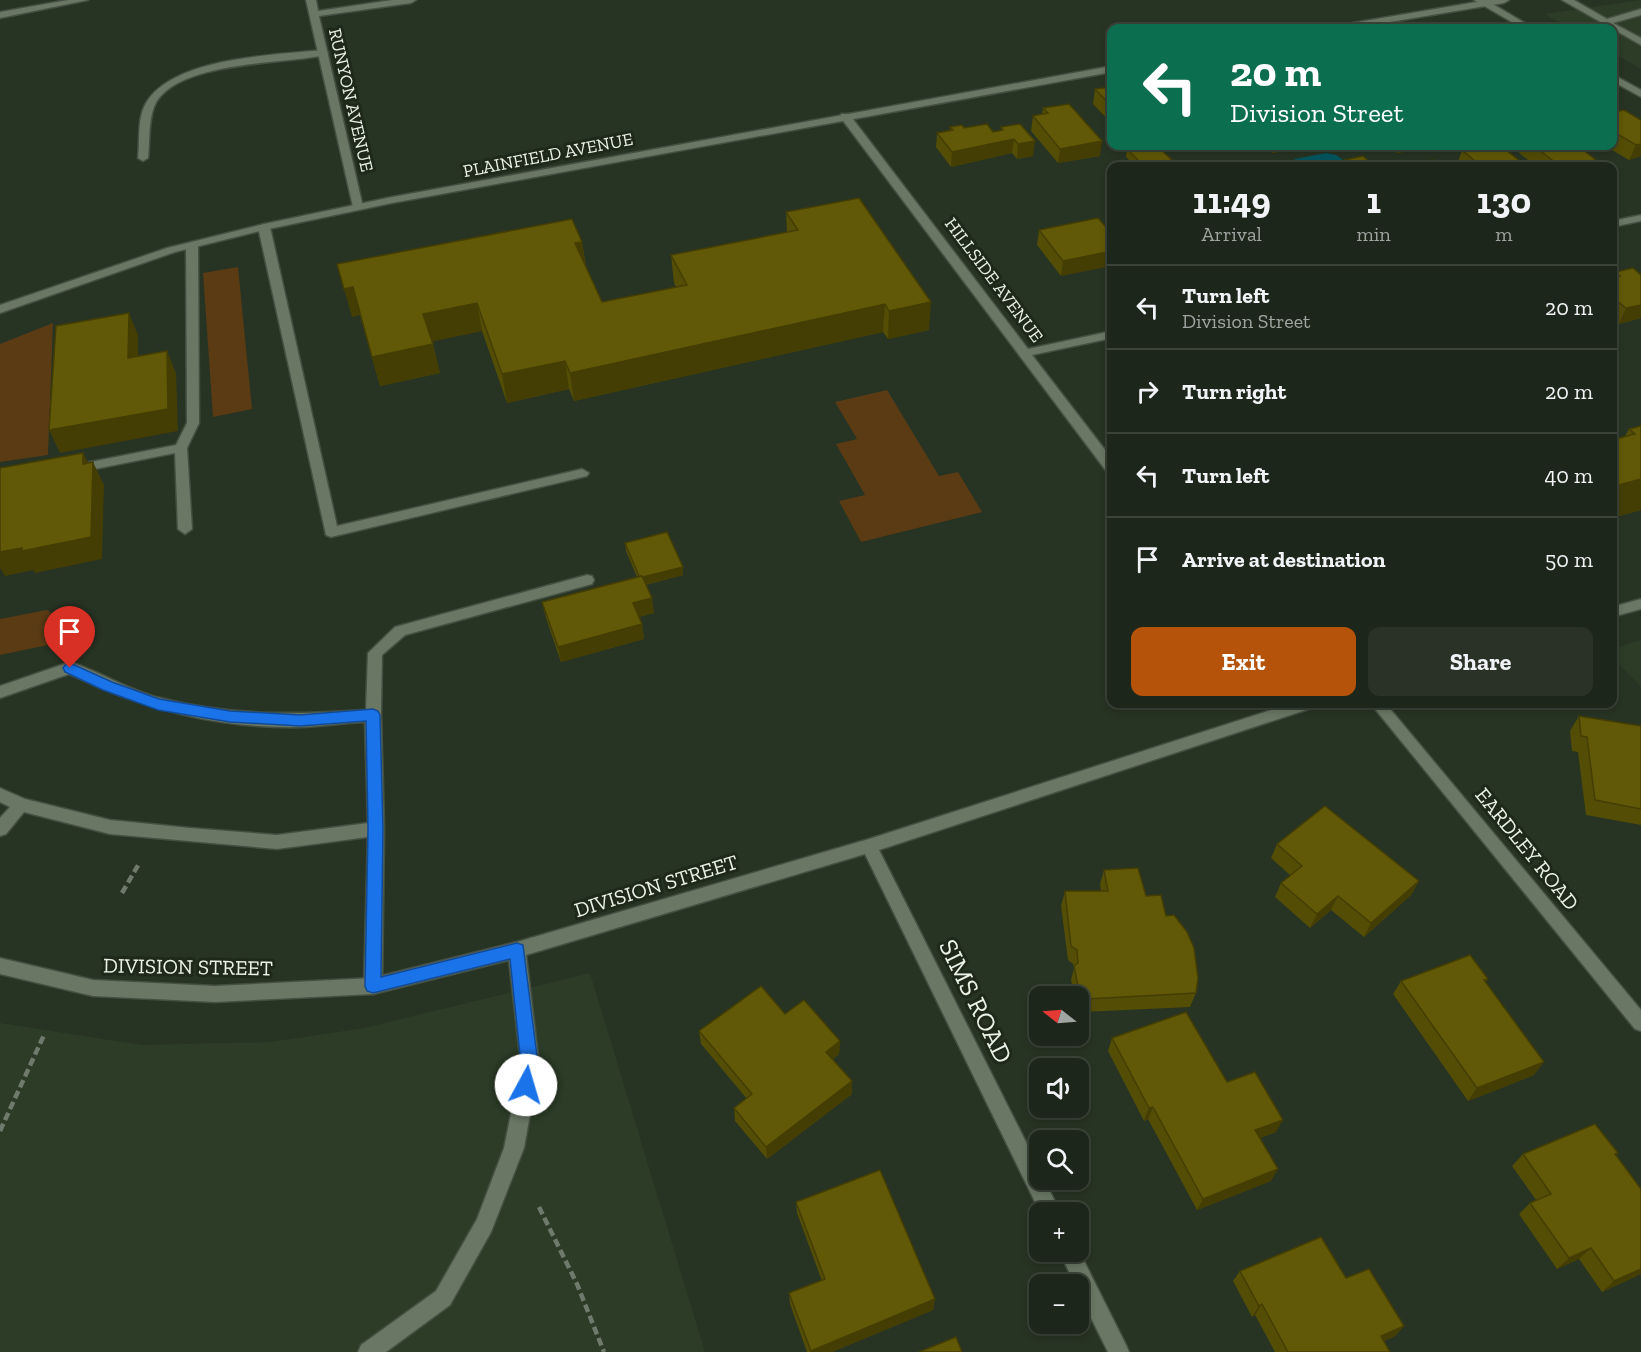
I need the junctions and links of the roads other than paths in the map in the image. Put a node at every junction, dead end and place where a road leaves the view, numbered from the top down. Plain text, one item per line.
1 (84, 0) edge
2 (311, 0) edge
3 (411, 0) edge
4 (1504, 0) edge
5 (1567, 0) edge
6 (1482, 2) edge
7 (1641, 12) edge
8 (314, 14) junction
9 (0, 15) edge
10 (1605, 22) junction
11 (1363, 24) edge
12 (1521, 24) edge
13 (1609, 24) edge
14 (1617, 29) edge
15 (1641, 42) edge
16 (323, 53) junction
17 (1107, 70) edge
18 (1617, 80) edge
19 (1641, 94) edge
20 (845, 116) junction
21 (143, 158) dead end
22 (358, 207) junction
23 (1641, 218) edge
24 (1617, 223) edge
25 (264, 227) junction
26 (192, 245) junction
27 (0, 309) edge
28 (1107, 335) edge
29 (1026, 353) junction
30 (181, 448) junction
31 (1107, 462) edge
32 (65, 471) edge
33 (582, 473) dead end
34 (185, 529) dead end
35 (587, 580) dead end
36 (1641, 604) edge
37 (1617, 611) edge
38 (0, 692) edge
39 (1286, 708) edge
40 (1381, 708) edge
41 (373, 715) junction
42 (0, 794) edge
43 (21, 805) junction
44 (0, 829) edge
45 (376, 829) junction
46 (869, 846) junction
47 (517, 950) junction
48 (0, 966) edge
49 (373, 986) junction
50 (1641, 1023) edge
51 (1045, 1202) edge
52 (1074, 1262) edge
53 (368, 1352) edge
54 (1119, 1352) edge

1 - 9 street
2 - 8 street, RUNYON AVENUE
3 - 8 street
4 - 6 street
5 - 10 street
6 - 11 street
6 - 12 street
7 - 10 street
8 - 16 street, RUNYON AVENUE
10 - 13 street
14 - 15 street
16 - 21 street
16 - 22 street, RUNYON AVENUE
17 - 20 street, PLAINFIELD AVENUE
18 - 19 street
20 - 22 street, PLAINFIELD AVENUE
20 - 29 street, HILLSIDE AVENUE
22 - 25 street, PLAINFIELD AVENUE
23 - 24 street
25 - 26 street, PLAINFIELD AVENUE
25 - 33 street
26 - 27 street, PLAINFIELD AVENUE
26 - 30 street
28 - 29 street
29 - 31 street, HILLSIDE AVENUE
30 - 32 street
30 - 34 street
35 - 41 street
36 - 37 street
38 - 41 street
39 - 46 street, DIVISION STREET
40 - 50 street, EARDLEY ROAD
41 - 45 street
42 - 43 street
43 - 44 street
43 - 45 street
45 - 49 street
46 - 47 street, DIVISION STREET
46 - 51 street, SIMS ROAD
47 - 49 street, DIVISION STREET
47 - 53 street
48 - 49 street, DIVISION STREET
52 - 54 street

